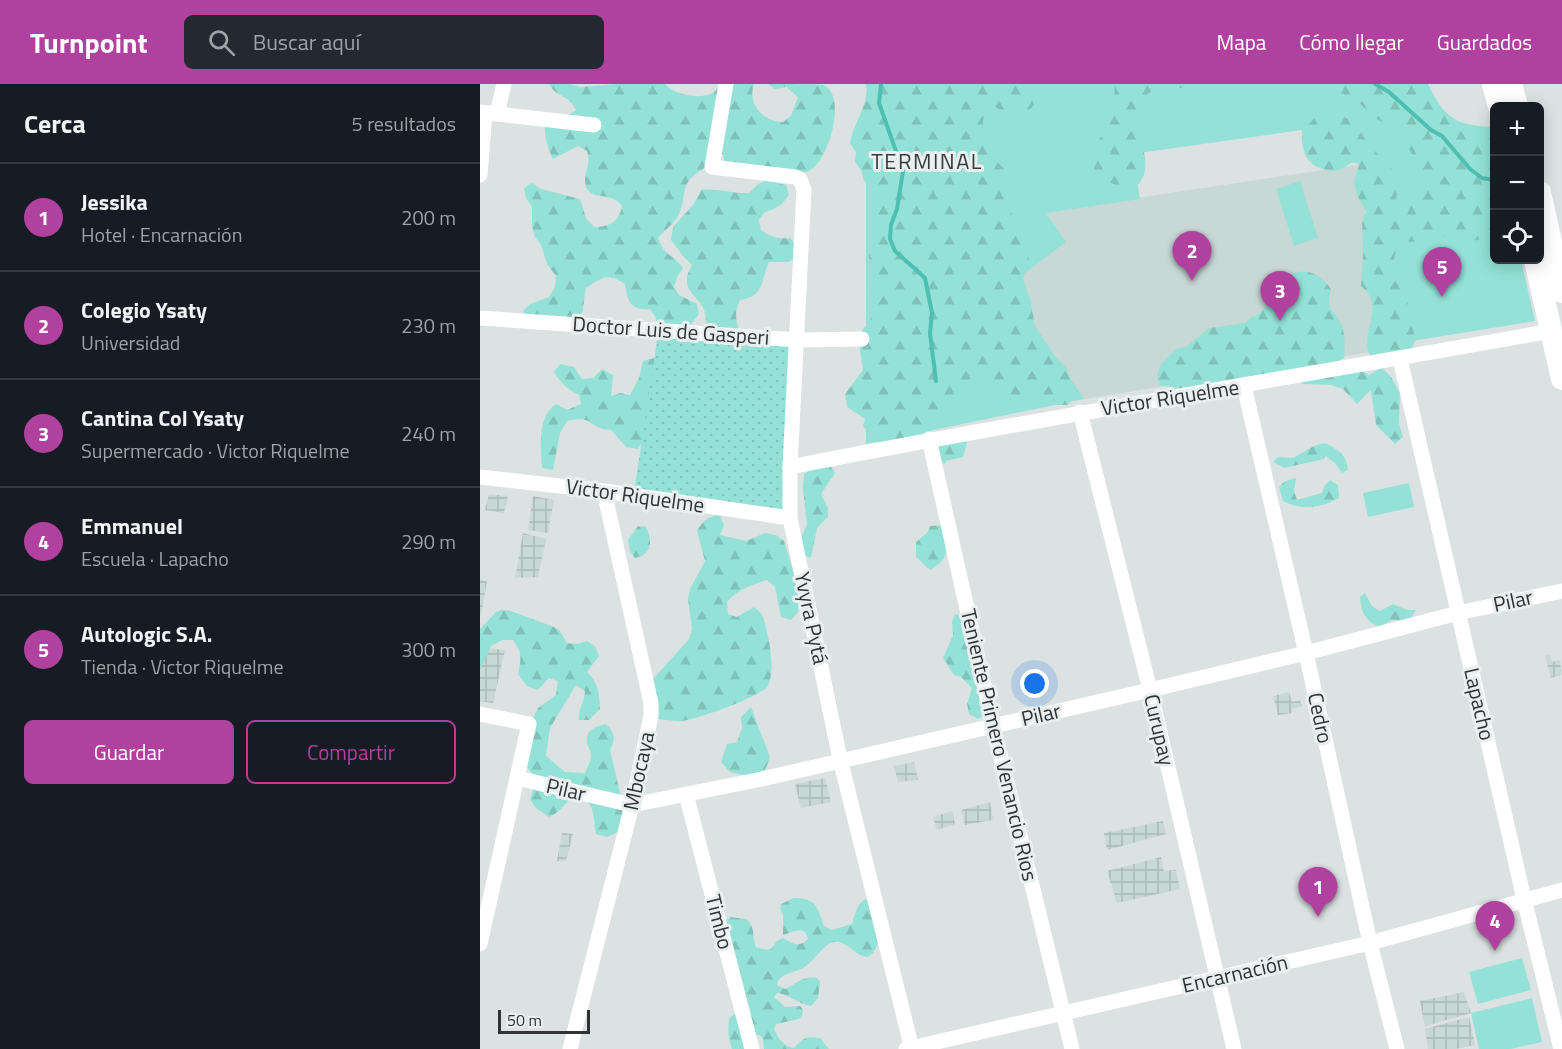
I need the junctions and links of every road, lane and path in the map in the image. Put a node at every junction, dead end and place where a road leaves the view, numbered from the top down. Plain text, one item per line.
1 (504, 84) edge
2 (726, 84) edge
3 (1493, 84) edge
4 (1511, 84) edge
5 (1498, 102) edge
6 (1516, 102) edge
7 (487, 113) edge
8 (594, 125) dead end
9 (480, 175) edge
10 (1549, 216) edge
11 (1536, 264) edge
12 (1562, 292) edge
13 (480, 318) edge
14 (1551, 332) junction
15 (862, 339) dead end
16 (797, 340) junction
17 (1400, 359) junction
18 (1562, 379) edge
19 (1244, 386) junction
20 (1080, 412) junction
21 (929, 439) junction
22 (790, 467) junction
23 (480, 477) edge
24 (604, 490) junction
25 (790, 518) junction
26 (1562, 591) edge
27 (1458, 613) junction
28 (1306, 653) junction
29 (1150, 690) junction
30 (480, 714) edge
31 (993, 726) junction
32 (840, 759) junction
33 (517, 778) junction
34 (686, 794) junction
35 (632, 805) junction
36 (1562, 890) edge
37 (1524, 899) junction
38 (1370, 943) junction
39 (480, 944) edge
40 (1218, 979) junction
41 (1064, 1014) junction
42 (570, 1049) edge
43 (752, 1049) edge
44 (910, 1049) edge
45 (1072, 1049) edge
46 (1234, 1049) edge
47 (1396, 1049) edge
48 (1561, 1049) edge

1 - 7 street
2 - 16 street, Yvyra Pytá
3 - 5 highway
4 - 6 highway
7 - 8 street
7 - 9 street
10 - 12 highway
11 - 14 highway
13 - 16 street, Doctor Luis de Gasperi
14 - 17 street, Victor Riquelme
14 - 18 highway
15 - 16 street, Doctor Luis de Gasperi
16 - 22 street, Yvyra Pytá
17 - 19 street, Victor Riquelme
17 - 27 street, Lapacho
19 - 20 street, Victor Riquelme
19 - 28 street, Cedro
20 - 21 street, Victor Riquelme
20 - 29 street, Curupay
21 - 22 street, Victor Riquelme
21 - 31 street, Teniente Primero Venancio Rios
22 - 25 street, Yvyra Pytá
23 - 24 street, Victor Riquelme
24 - 25 street, Victor Riquelme
24 - 35 street, Mbocaya
25 - 32 street, Yvyra Pytá
26 - 27 street, Pilar
27 - 28 street, Pilar
27 - 37 street, Lapacho
28 - 29 street, Pilar
28 - 38 street, Cedro
29 - 31 street, Pilar
29 - 40 street, Curupay
30 - 33 street
31 - 32 street, Pilar
31 - 41 street, Teniente Primero Venancio Rios
32 - 34 street, Pilar
32 - 44 street, Yvyra Pytá
33 - 35 street, Pilar
33 - 39 street
34 - 35 street, Pilar
34 - 43 street, Timbo
35 - 42 street, Mbocaya
36 - 37 street, Encarnación
37 - 38 street, Encarnación
37 - 48 street, Lapacho
38 - 40 street, Encarnación
38 - 47 street, Cedro
40 - 41 street, Encarnación
40 - 46 street, Curupay
41 - 44 street, Encarnación
41 - 45 street, Teniente Primero Venancio Rios

